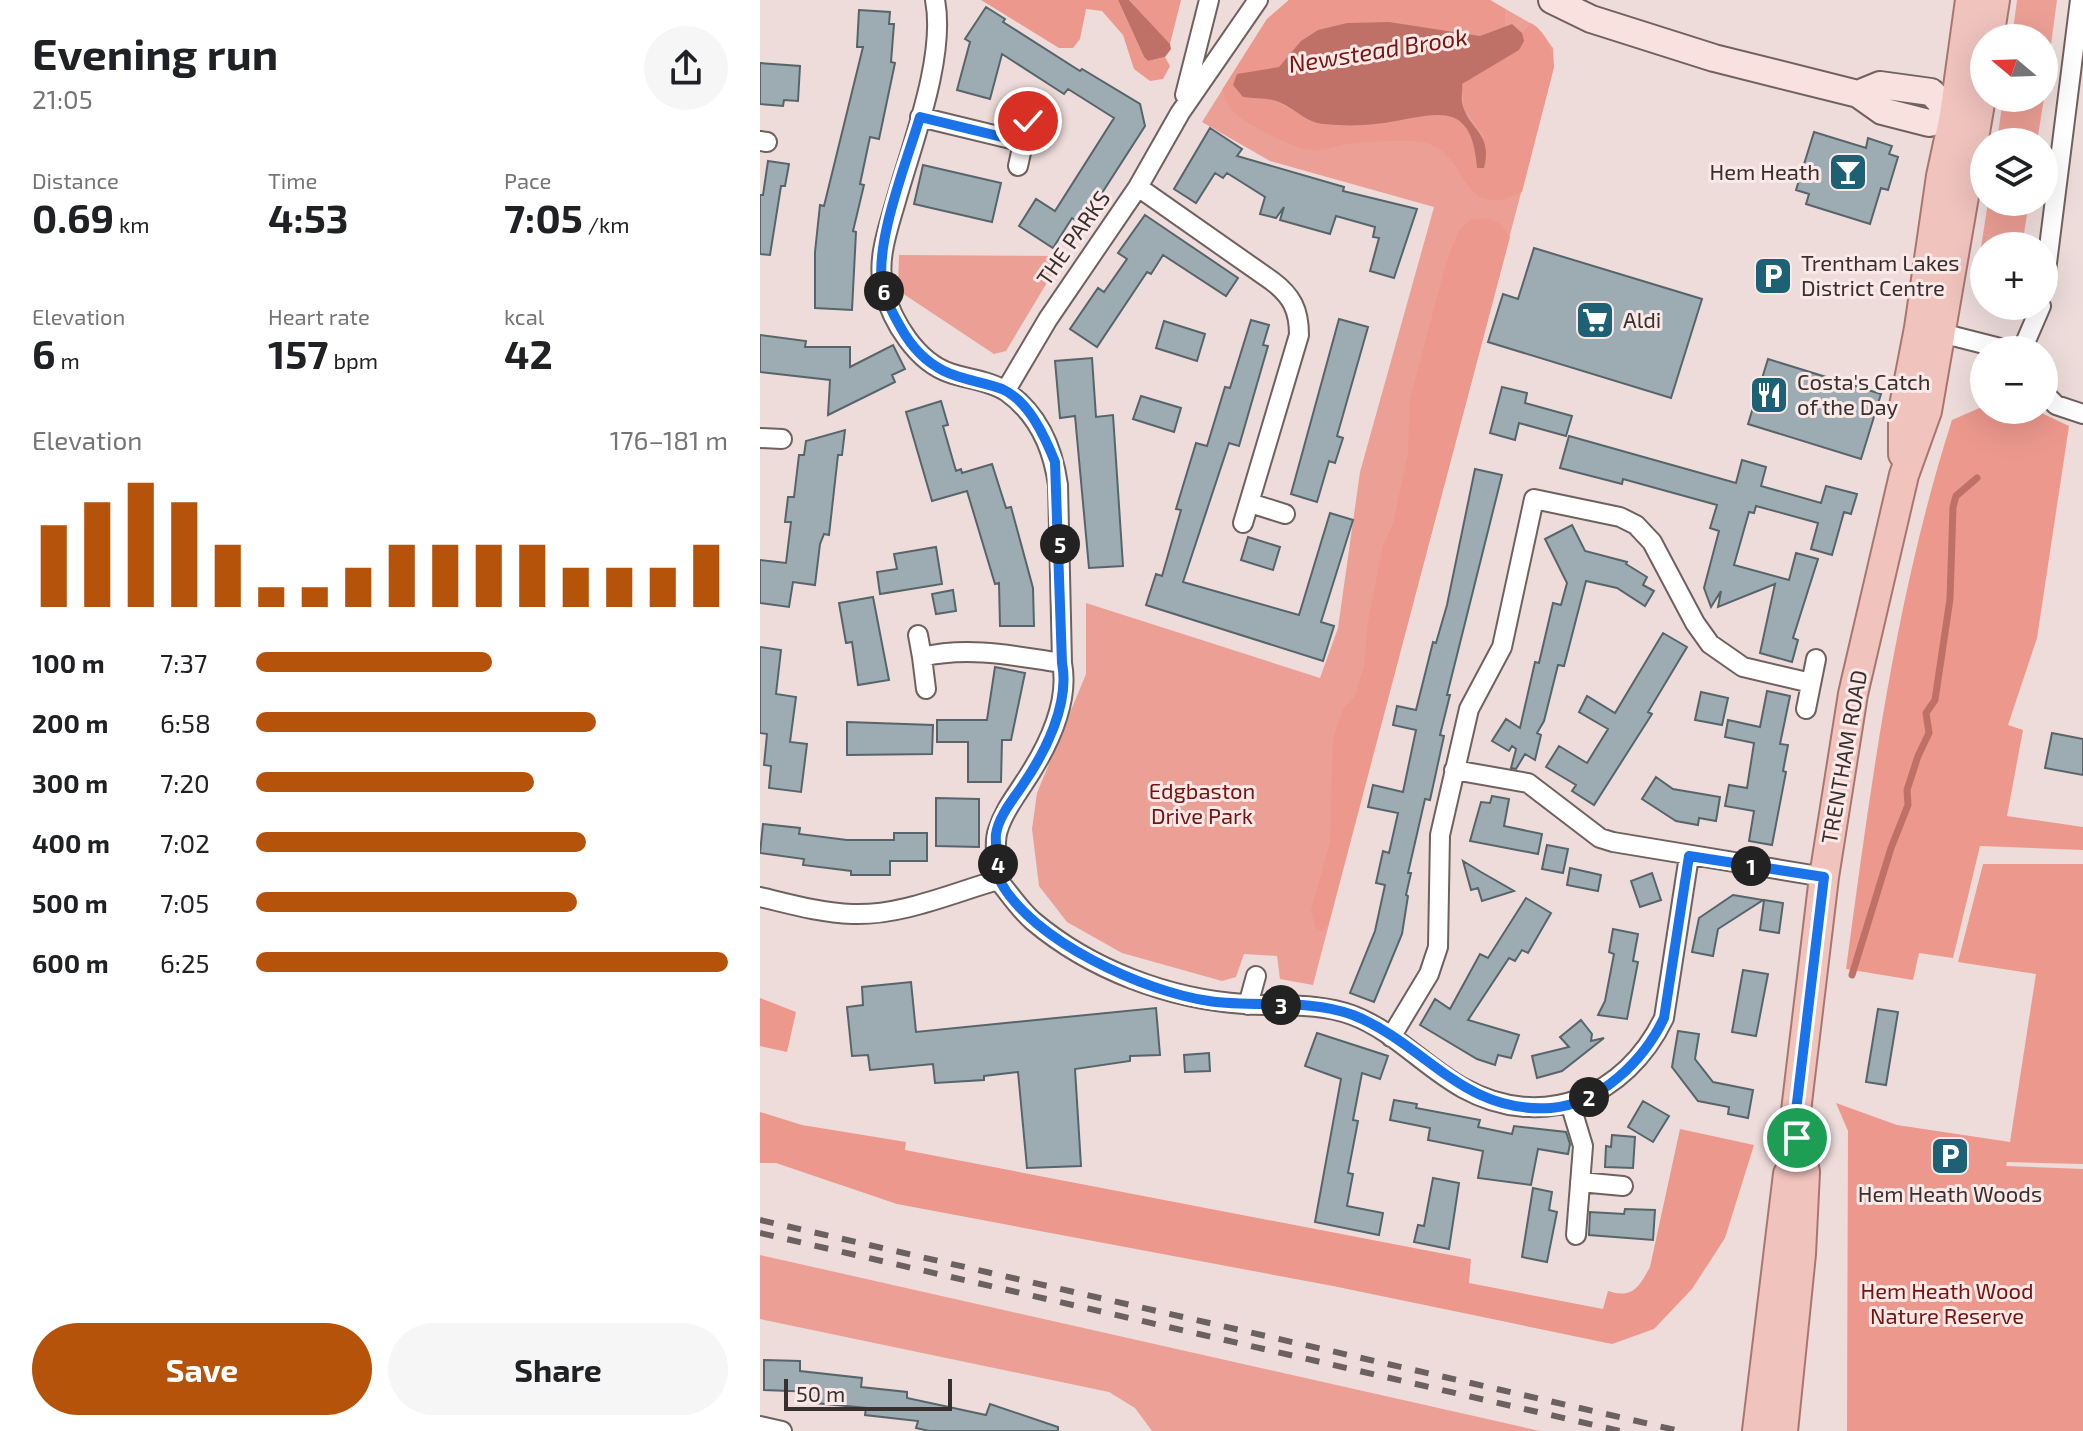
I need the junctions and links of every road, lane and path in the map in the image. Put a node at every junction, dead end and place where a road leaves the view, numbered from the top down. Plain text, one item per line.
1 (935, 0) edge
2 (1209, 0) edge
3 (1258, 0) edge
4 (1552, 0) edge
5 (1970, 0) edge
6 (1995, 0) edge
7 (2080, 0) edge
8 (1991, 24) edge
9 (1970, 111) edge
10 (1180, 113) junction
11 (920, 117) junction
12 (1967, 118) junction
13 (1028, 121) dead end
14 (1023, 142) junction
15 (1018, 166) dead end
16 (1138, 187) junction
17 (2051, 232) edge
18 (1941, 333) junction
19 (1970, 340) edge
20 (1006, 390) junction
21 (2058, 406) edge
22 (2083, 414) edge
23 (760, 438) edge
24 (782, 439) dead end
25 (1904, 475) junction
26 (1250, 503) junction
27 (1285, 514) dead end
28 (1243, 523) dead end
29 (918, 635) dead end
30 (922, 657) junction
31 (1816, 659) dead end
32 (1062, 663) junction
33 (1811, 683) junction
34 (926, 689) dead end
35 (1806, 709) dead end
36 (1454, 770) junction
37 (1689, 856) junction
38 (1824, 877) junction
39 (998, 880) junction
40 (760, 897) edge
41 (1256, 976) dead end
42 (1248, 1005) junction
43 (1391, 1037) junction
44 (1570, 1103) junction
45 (1580, 1182) junction
46 (1623, 1186) dead end
47 (1576, 1235) dead end
48 (1771, 1423) edge
49 (760, 1426) edge
50 (782, 1431) edge

1 - 11 street
2 - 10 street, THE PARKS
3 - 10 street, THE PARKS
4 - 12 main road
5 - 12 main road, TRENTHAM ROAD
6 - 8 main road
7 - 17 street
9 - 12 main road, TRENTHAM ROAD
10 - 16 street, THE PARKS
11 - 14 street
11 - 20 street
12 - 18 main road, TRENTHAM ROAD
12 - 25 main road, TRENTHAM ROAD
13 - 14 street
14 - 15 street
16 - 20 street, THE PARKS
16 - 26 street
18 - 19 street
18 - 25 main road, TRENTHAM ROAD
20 - 32 street
21 - 22 street
23 - 24 street
25 - 38 main road, TRENTHAM ROAD
26 - 27 street
26 - 28 street
29 - 30 street
30 - 32 street
30 - 34 street
31 - 33 street
32 - 39 street
33 - 35 street
33 - 36 street
36 - 37 street
36 - 43 street
37 - 38 street
37 - 44 street
38 - 48 main road, TRENTHAM ROAD
39 - 40 street
39 - 42 street
41 - 42 street
42 - 43 street
43 - 44 street
44 - 45 street
45 - 46 street
45 - 47 street
49 - 50 street

